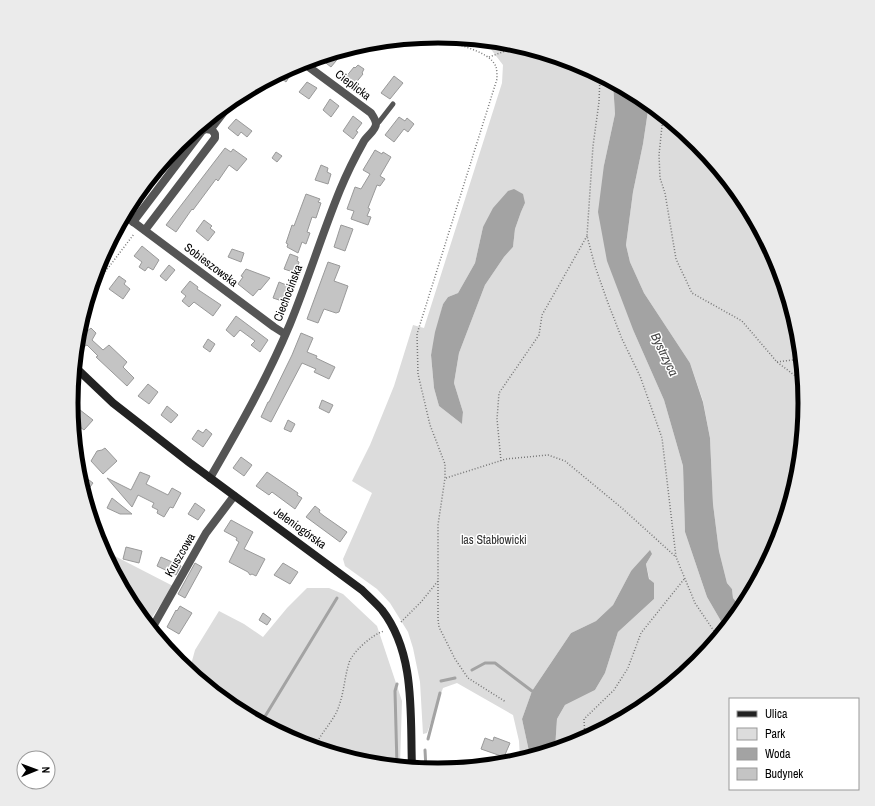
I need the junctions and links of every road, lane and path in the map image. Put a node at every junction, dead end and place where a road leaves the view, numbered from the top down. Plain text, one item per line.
1 (451, 44) edge
2 (509, 50) edge
3 (489, 58) junction
4 (309, 67) edge
5 (600, 81) edge
6 (394, 104) dead end
7 (226, 111) edge
8 (662, 122) edge
9 (376, 124) junction
10 (212, 130) junction
11 (129, 218) edge
12 (139, 226) junction
13 (588, 236) junction
14 (100, 278) edge
15 (285, 334) junction
16 (794, 360) edge
17 (776, 362) junction
18 (79, 371) edge
19 (797, 377) edge
20 (501, 461) junction
21 (210, 478) junction
22 (445, 478) junction
23 (234, 496) junction
24 (676, 557) junction
25 (684, 578) junction
26 (438, 581) junction
27 (400, 624) dead end
28 (154, 625) edge
29 (386, 630) dead end
30 (715, 632) edge
31 (506, 702) dead end
32 (585, 732) edge
33 (317, 742) edge
34 (412, 762) edge

1 - 3 path
2 - 3 path
3 - 22 path
4 - 9 street, Cieplicka
5 - 13 path
6 - 9 lane
7 - 10 lane
8 - 17 path
9 - 15 street, Ciechocińska
10 - 12 street
10 - 12 street
11 - 12 street, Sobieszowska
12 - 14 path
12 - 15 street, Sobieszowska
13 - 20 path
13 - 24 path
15 - 21 street, Ciechocińska
16 - 17 path
17 - 19 path
18 - 21 street, Jeleniogórska
20 - 22 path
20 - 24 path
21 - 23 street, Jeleniogórska
22 - 26 path
23 - 28 street, Kruszcowa
23 - 34 street, Jeleniogórska
24 - 25 path
25 - 30 path
25 - 32 path
26 - 27 path
26 - 31 path
29 - 33 path

